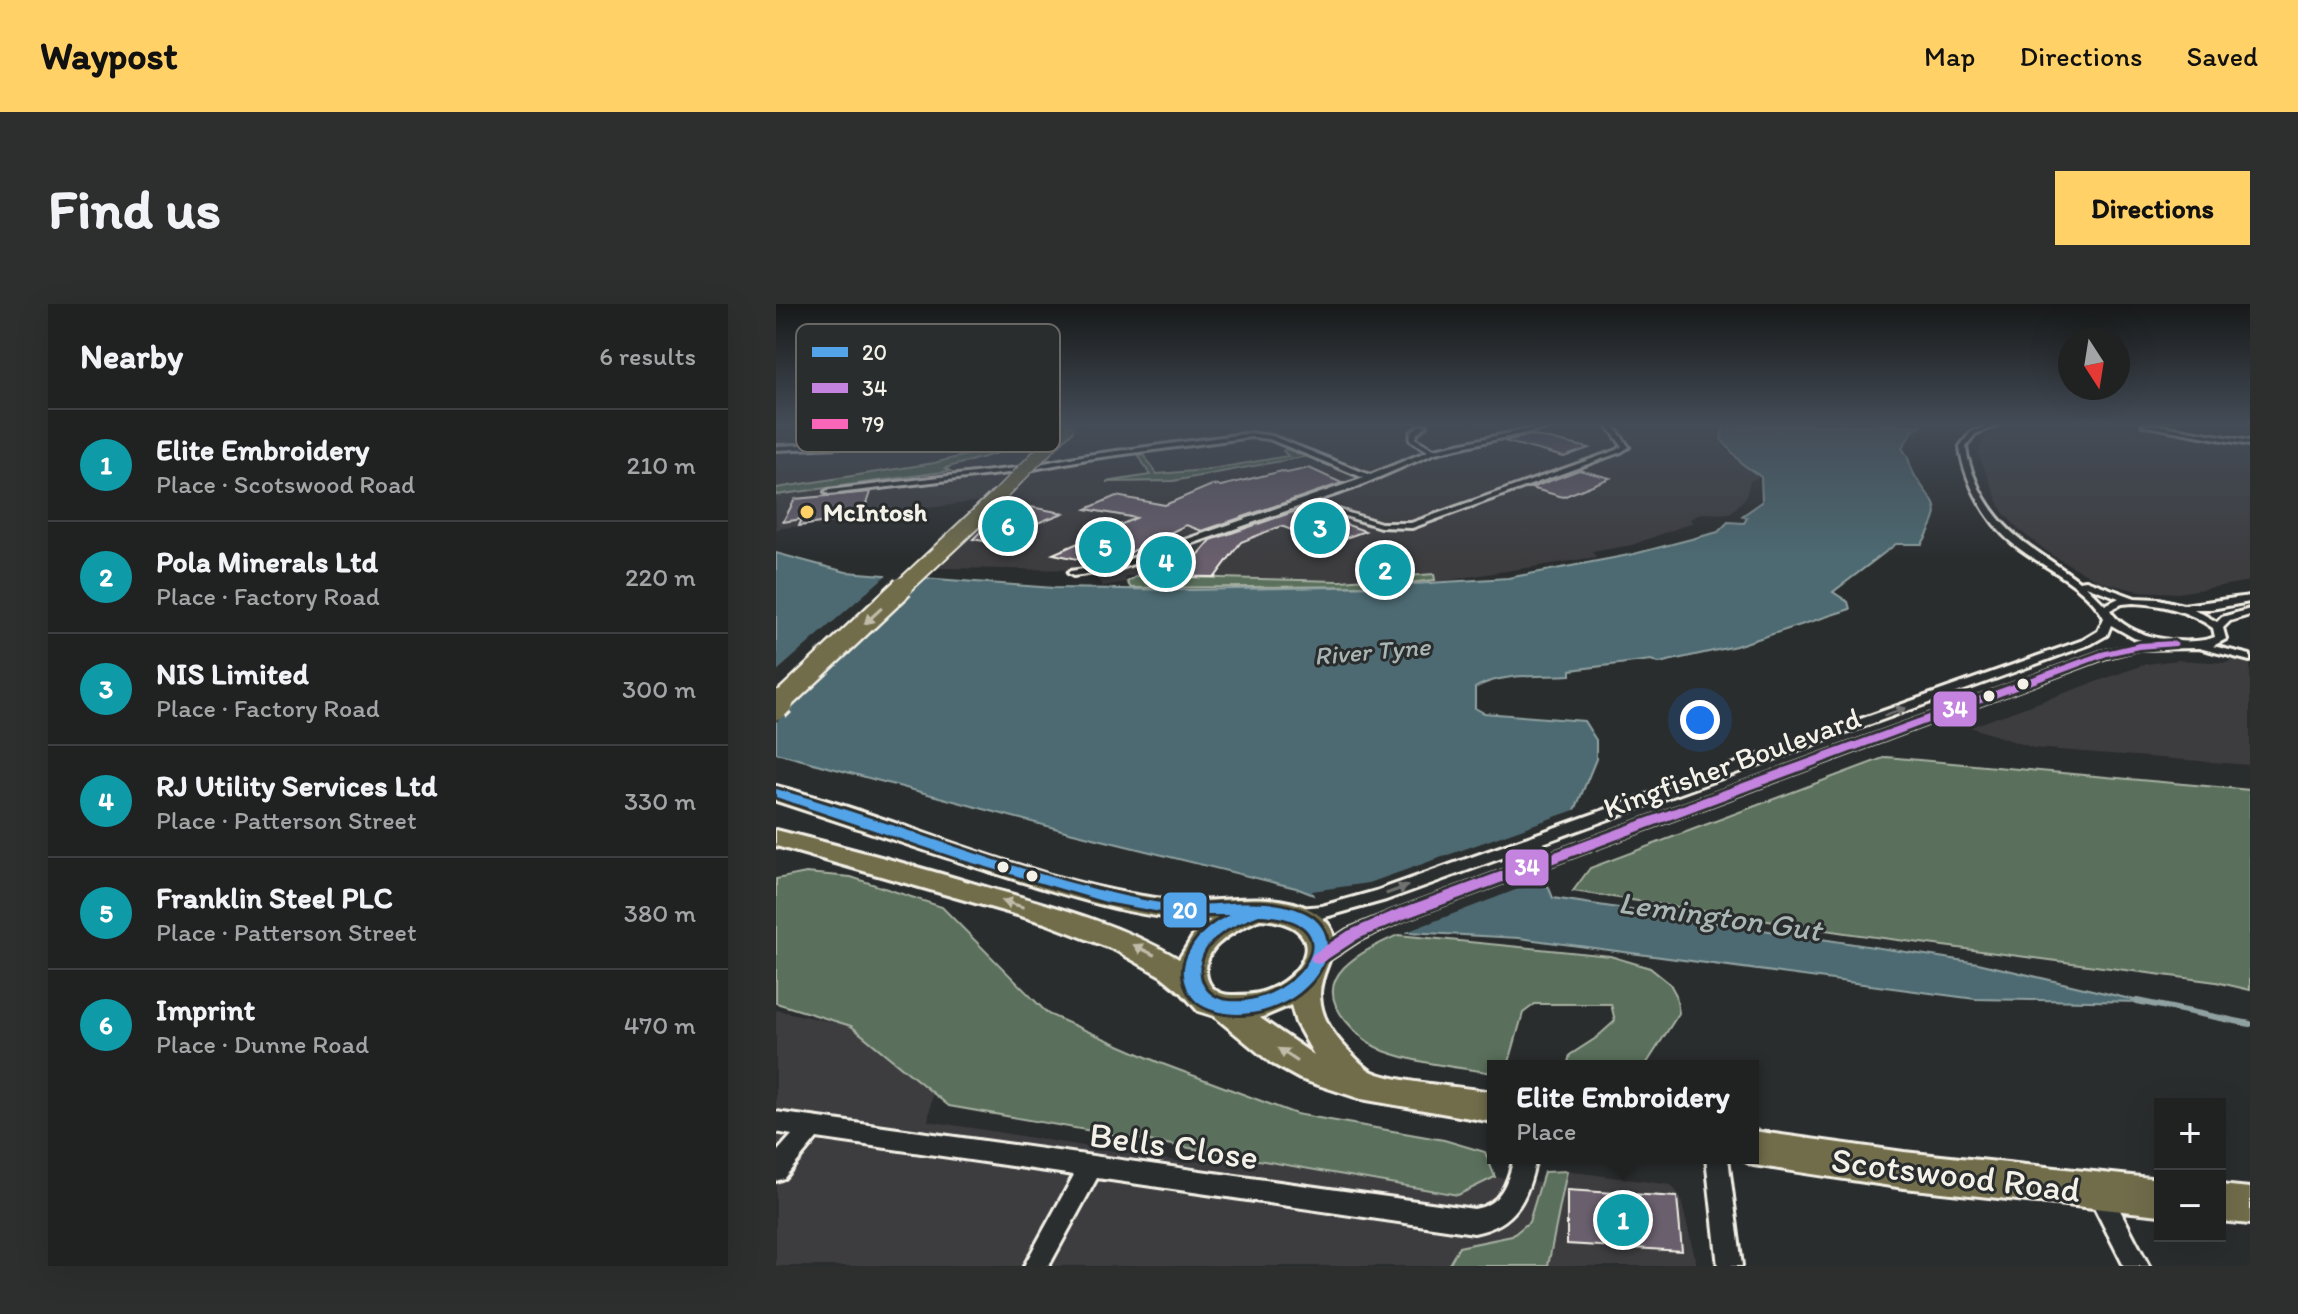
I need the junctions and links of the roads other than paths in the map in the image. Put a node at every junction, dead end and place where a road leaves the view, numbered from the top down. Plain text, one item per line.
1 (1012, 470) edge
2 (1017, 470) edge
3 (1027, 470) edge
4 (1351, 470) edge
5 (1390, 470) edge
6 (1567, 470) edge
7 (1968, 470) edge
8 (1371, 478) junction
9 (829, 492) dead end
10 (1305, 502) junction
11 (1073, 573) dead end
12 (2068, 577) junction
13 (2250, 599) edge
14 (2139, 601) junction
15 (2167, 605) junction
16 (2250, 612) edge
17 (2106, 614) junction
18 (2220, 631) junction
19 (2173, 644) junction
20 (2195, 646) junction
21 (2250, 656) edge
22 (776, 683) edge
23 (776, 707) edge
24 (776, 793) edge
25 (776, 838) edge
26 (1254, 911) junction
27 (1308, 913) junction
28 (1321, 960) junction
29 (1193, 985) junction
30 (1223, 1006) junction
31 (1361, 1082) junction
32 (1487, 1106) edge
33 (776, 1122) edge
34 (813, 1127) junction
35 (1759, 1149) edge
36 (1523, 1164) edge
37 (1718, 1164) edge
38 (1090, 1168) junction
39 (776, 1170) edge
40 (2098, 1191) junction
41 (2154, 1196) edge
42 (2226, 1204) edge
43 (2250, 1206) edge
44 (1036, 1266) edge
45 (1730, 1266) edge
46 (2137, 1266) edge

1 - 22 highway
2 - 9 street
3 -> 23 highway, bridge
4 - 8 street
5 - 8 street
6 - 10 street
7 - 12 street
8 - 10 street
10 - 11 street
12 - 14 street
12 - 17 street
13 - 15 street
14 - 15 street
14 - 17 street
15 - 18 street
16 - 18 street
17 - 19 street
27 -> 17 street, Kingfisher Boulevard
18 - 20 street
18 - 21 street
19 - 20 street
19 - 28 street, Kingfisher Boulevard
20 - 21 street
24 - 26 main road
29 -> 25 main road
26 - 27 main road
26 - 29 main road
27 - 28 main road
28 - 30 main road
28 - 31 main road
29 - 30 main road
31 -> 30 main road
31 - 32 main road
33 - 34 street, Bells Close
34 - 38 street, Bells Close
34 - 39 street
35 - 40 main road, Scotswood Road
36 - 38 street, Bells Close
37 - 45 street
38 - 44 street
40 - 41 main road, Scotswood Road
40 - 46 street
42 - 43 main road

